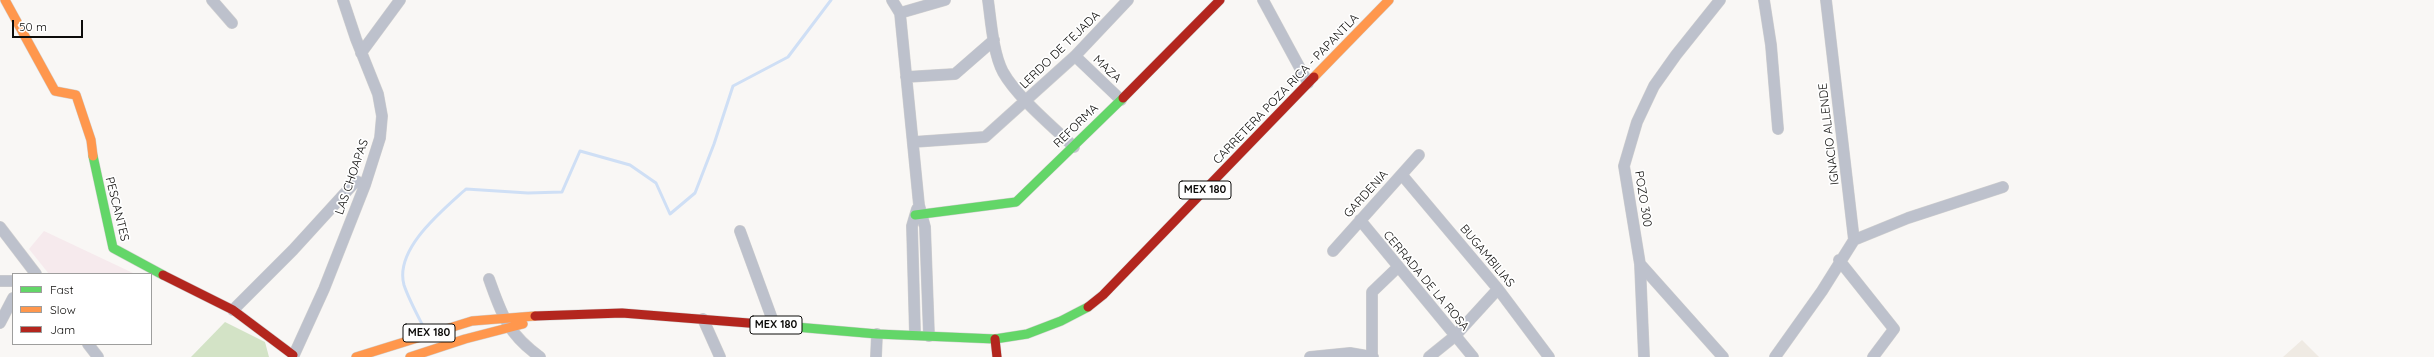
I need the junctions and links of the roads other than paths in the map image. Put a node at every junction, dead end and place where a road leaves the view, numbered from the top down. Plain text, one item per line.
1 (5, 0) edge
2 (212, 0) edge
3 (343, 0) edge
4 (400, 0) edge
5 (892, 0) edge
6 (945, 0) edge
7 (988, 0) edge
8 (1128, 0) edge
9 (1220, 0) edge
10 (1263, 0) edge
11 (1389, 0) edge
12 (1720, 0) edge
13 (1764, 0) edge
14 (1826, 0) edge
15 (900, 13) junction
16 (232, 23) dead end
17 (994, 40) junction
18 (361, 53) junction
19 (1075, 56) junction
20 (906, 77) junction
21 (1308, 84) junction
22 (1122, 100) junction
23 (1026, 101) junction
24 (1778, 129) dead end
25 (914, 142) junction
26 (1074, 147) junction
27 (1419, 155) dead end
28 (1402, 175) junction
29 (365, 185) junction
30 (2003, 187) dead end
31 (918, 211) junction
32 (1360, 220) junction
33 (0, 226) edge
34 (740, 231) dead end
35 (1854, 240) junction
36 (1333, 251) dead end
37 (1839, 260) junction
38 (1640, 264) junction
39 (1397, 268) junction
40 (913, 270) junction
41 (927, 270) junction
42 (32, 272) edge
43 (489, 279) dead end
44 (12, 280) edge
45 (0, 281) edge
46 (1498, 289) junction
47 (12, 300) edge
48 (234, 310) junction
49 (557, 316) junction
50 (503, 317) junction
51 (703, 320) junction
52 (0, 323) edge
53 (774, 324) junction
54 (508, 328) junction
55 (877, 334) junction
56 (915, 334) junction
57 (929, 336) junction
58 (1455, 336) junction
59 (995, 339) junction
60 (89, 345) edge
61 (293, 356) edge
62 (1372, 356) edge
63 (98, 357) edge
64 (356, 357) edge
65 (410, 357) edge
66 (540, 357) edge
67 (720, 357) edge
68 (876, 357) edge
69 (997, 357) edge
70 (1310, 357) edge
71 (1430, 357) edge
72 (1473, 357) edge
73 (1549, 357) edge
74 (1644, 357) edge
75 (1723, 357) edge
76 (1775, 357) edge
77 (1873, 357) edge

1 - 48 main road, PESCANTES
2 - 16 street
3 - 18 street, LAS CHOAPAS
4 - 18 street
5 - 15 street
6 - 15 street
7 - 17 street
8 - 19 street, LERDO DE TEJADA
9 - 22 main road, REFORMA
10 - 21 street
11 - 21 main road, CARRETERA POZA RICA - PAPANTLA / MEX 180
12 - 38 street, POZO 300
13 - 24 street
14 - 35 street, IGNACIO ALLENDE
15 - 20 street
17 - 20 street
17 - 23 street
18 - 29 street, LAS CHOAPAS
19 - 22 street, MAZA
19 - 23 street, LERDO DE TEJADA
20 - 25 street
21 - 59 main road, CARRETERA POZA RICA - PAPANTLA / MEX 180
22 - 26 main road, REFORMA
23 - 25 street, LERDO DE TEJADA
23 - 26 street
25 - 31 street
26 - 31 main road, REFORMA
27 - 28 street, GARDENIA
28 - 32 street, GARDENIA
28 - 46 street, BUGAMBILIAS
29 - 48 street
29 - 61 street, LAS CHOAPAS
30 - 35 street
31 - 40 street
31 - 41 street
32 - 36 street, GARDENIA
32 - 39 street, CERRADA DE LA ROSA
33 - 42 street
34 - 53 street
35 - 37 street
37 - 76 street
37 - 77 street
38 - 74 street, POZO 300
38 - 75 street
39 - 58 street, CERRADA DE LA ROSA
39 - 62 street
40 - 41 street
40 - 56 street
41 - 57 street
43 - 50 street
44 - 45 street
46 - 58 street
46 - 73 street, BUGAMBILIAS
47 - 52 street
48 - 61 main road, PESCANTES
49 - 50 main road, MEX 180
49 - 51 main road, CARRETERA POZA RICA - PAPANTLA / MEX 180
49 - 54 main road, MEX 180
50 - 54 street
50 - 64 main road, MEX 180
51 - 53 main road, CARRETERA POZA RICA - PAPANTLA / MEX 180
51 - 67 street
53 - 55 main road, CARRETERA POZA RICA - PAPANTLA / MEX 180
54 - 65 main road, MEX 180
54 - 66 street
55 - 56 main road, CARRETERA POZA RICA - PAPANTLA / MEX 180
55 - 68 street
56 - 57 main road, CARRETERA POZA RICA - PAPANTLA / MEX 180
57 - 59 main road, CARRETERA POZA RICA - PAPANTLA / MEX 180
58 - 71 street
58 - 72 street, CERRADA DE LA ROSA
59 - 69 main road
60 - 63 street
62 - 70 street

